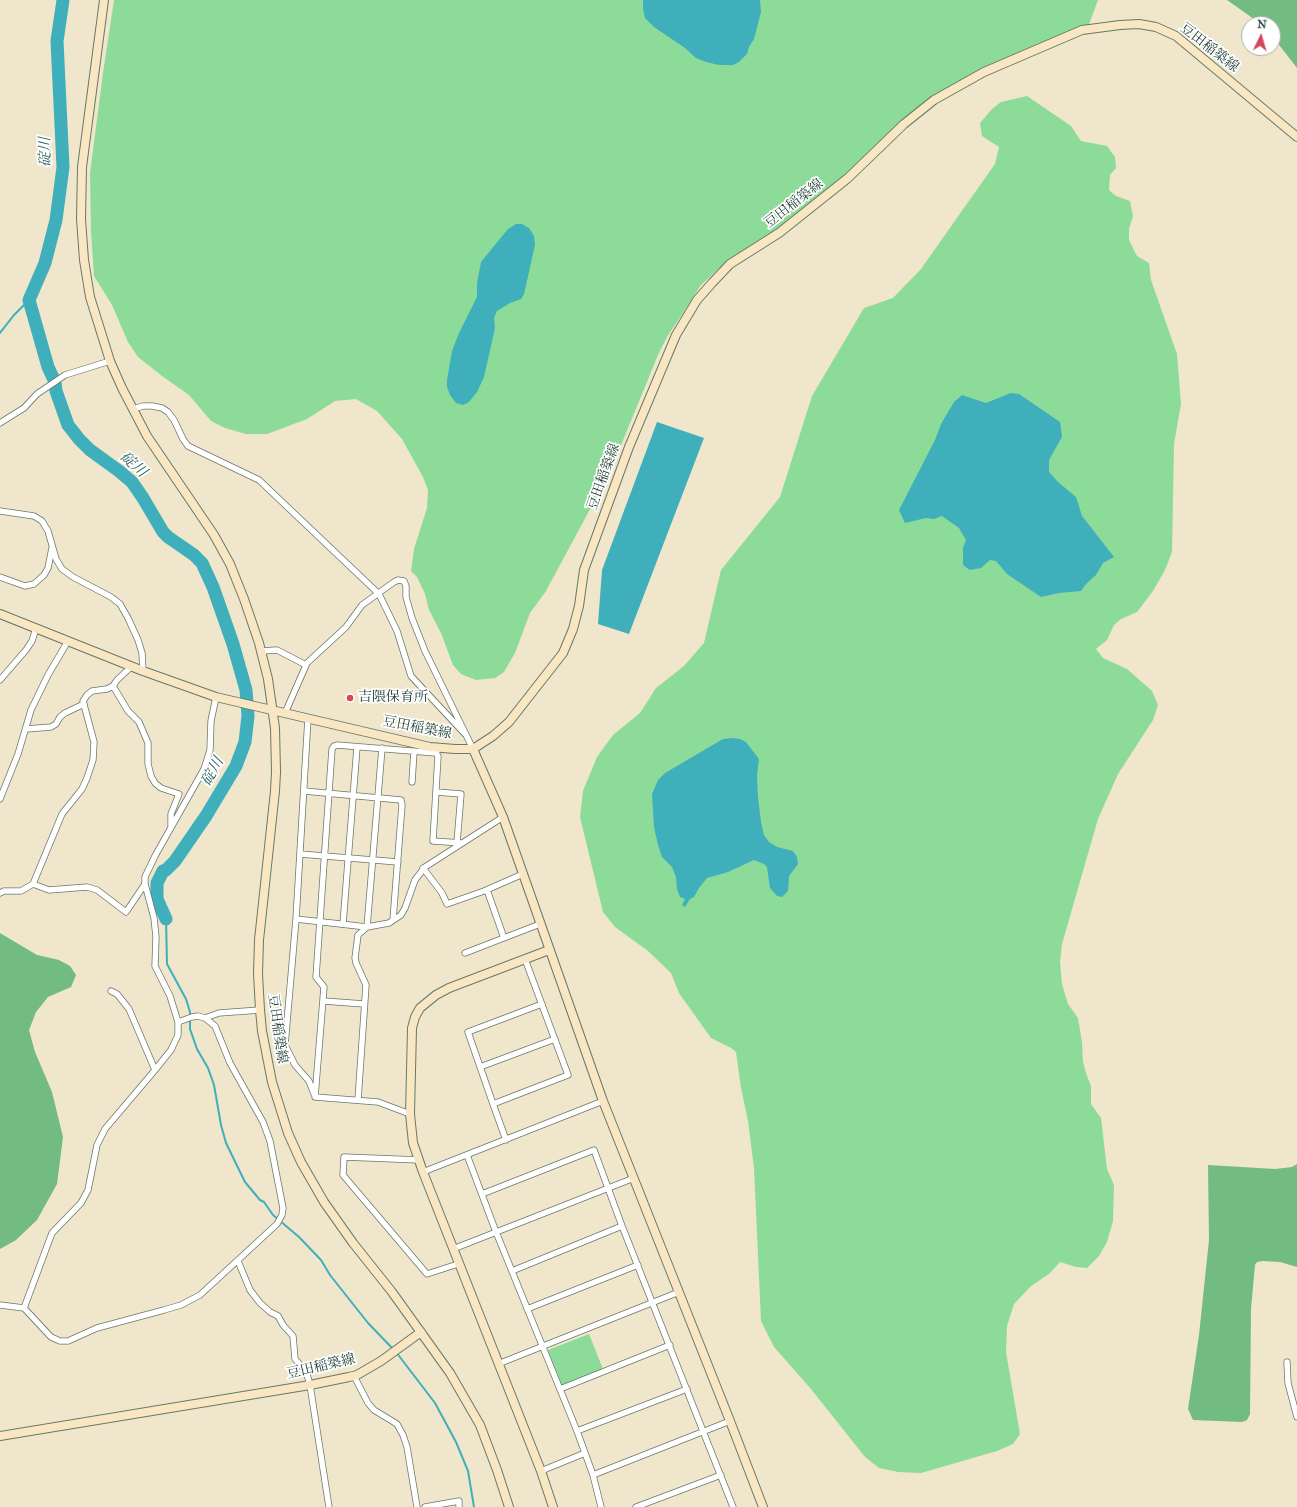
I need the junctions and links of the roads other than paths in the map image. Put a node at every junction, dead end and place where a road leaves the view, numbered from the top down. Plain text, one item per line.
1 (104, 0) edge
2 (1297, 137) edge
3 (110, 361) junction
4 (133, 409) junction
5 (0, 423) edge
6 (0, 511) edge
7 (53, 547) junction
8 (0, 577) edge
9 (379, 594) junction
10 (0, 614) edge
11 (36, 628) junction
12 (68, 641) junction
13 (261, 651) junction
14 (306, 665) junction
15 (132, 666) junction
16 (143, 671) junction
17 (0, 680) edge
18 (113, 686) junction
19 (216, 697) junction
20 (84, 704) junction
21 (272, 710) junction
22 (285, 713) junction
23 (308, 718) junction
24 (26, 729) junction
25 (465, 734) junction
26 (357, 747) junction
27 (382, 748) junction
28 (473, 749) junction
29 (438, 750) junction
30 (414, 751) junction
31 (412, 782) dead end
32 (304, 791) junction
33 (436, 792) junction
34 (329, 794) junction
35 (354, 796) junction
36 (378, 797) junction
37 (0, 800) edge
38 (503, 817) junction
39 (170, 828) junction
40 (459, 843) junction
41 (300, 854) junction
42 (325, 856) junction
43 (349, 859) junction
44 (373, 860) junction
45 (398, 862) junction
46 (424, 868) junction
47 (523, 874) junction
48 (33, 884) junction
49 (145, 884) junction
50 (487, 890) junction
51 (0, 893) edge
52 (296, 919) junction
53 (393, 920) junction
54 (320, 922) junction
55 (344, 924) junction
56 (540, 924) junction
57 (367, 927) junction
58 (504, 938) junction
59 (549, 950) junction
60 (465, 953) dead end
61 (525, 959) junction
62 (111, 991) dead end
63 (324, 1002) junction
64 (364, 1004) junction
65 (542, 1004) junction
66 (260, 1010) junction
67 (205, 1018) junction
68 (178, 1022) junction
69 (555, 1039) junction
70 (480, 1067) junction
71 (155, 1070) junction
72 (315, 1097) junction
73 (358, 1100) junction
74 (603, 1101) junction
75 (493, 1104) junction
76 (410, 1114) junction
77 (506, 1140) junction
78 (467, 1155) junction
79 (419, 1160) junction
80 (423, 1172) junction
81 (634, 1178) junction
82 (608, 1188) junction
83 (482, 1194) junction
84 (622, 1226) junction
85 (496, 1232) junction
86 (452, 1249) junction
87 (238, 1261) junction
88 (458, 1264) junction
89 (638, 1265) junction
90 (512, 1271) junction
91 (679, 1292) junction
92 (653, 1303) junction
93 (0, 1304) edge
94 (24, 1308) junction
95 (527, 1309) junction
96 (420, 1332) junction
97 (670, 1346) junction
98 (542, 1347) junction
99 (1287, 1362) dead end
100 (498, 1364) junction
101 (356, 1375) junction
102 (310, 1385) junction
103 (687, 1388) junction
104 (560, 1389) junction
105 (1297, 1417) edge
106 (730, 1421) junction
107 (704, 1431) junction
108 (577, 1432) junction
109 (0, 1436) edge
110 (585, 1453) junction
111 (541, 1471) junction
112 (721, 1474) junction
113 (593, 1475) junction
114 (329, 1507) edge
115 (417, 1507) edge
116 (425, 1507) edge
117 (459, 1507) edge
118 (509, 1507) edge
119 (553, 1507) edge
120 (601, 1507) edge
121 (636, 1507) edge
122 (733, 1507) edge
123 (763, 1507) edge

1 - 3 street
2 - 28 street, 豆田稲築線
3 - 4 street
3 - 5 street
4 - 9 street
4 - 13 street
6 - 7 street
7 - 8 street
7 - 16 street
9 - 14 street
9 - 25 street
9 - 25 street
10 - 11 street
11 - 12 street
11 - 17 street
12 - 15 street
12 - 24 street
13 - 14 street
13 - 21 street
14 - 22 street
15 - 16 street
15 - 18 street
16 - 19 street
18 - 20 street
18 - 39 street
19 - 21 street
19 - 39 street
20 - 24 street
20 - 48 street
21 - 22 street, 豆田稲築線
21 - 66 street, 豆田稲築線
22 - 23 street, 豆田稲築線
23 - 29 street, 豆田稲築線
23 - 32 street
24 - 37 street
25 - 28 street
26 - 27 street
26 - 34 street
26 - 35 street
27 - 30 street
27 - 36 street
28 - 29 street, 豆田稲築線
28 - 38 street
29 - 30 street
29 - 33 street
30 - 31 street
32 - 34 street
32 - 41 street
33 - 40 street
33 - 40 street
34 - 35 street
34 - 42 street
35 - 36 street
35 - 43 street
36 - 44 street
36 - 45 street
38 - 40 street
38 - 47 street
39 - 49 street
40 - 46 street
41 - 42 street
41 - 52 street
42 - 43 street
42 - 54 street
43 - 44 street
43 - 55 street
44 - 45 street
44 - 57 street
45 - 53 street
46 - 50 street
46 - 53 street
47 - 50 street
47 - 56 street
48 - 49 street
48 - 51 street
49 - 68 street
50 - 58 street
52 - 54 street
52 - 72 street
53 - 57 street
54 - 55 street
54 - 63 street
55 - 57 street
56 - 58 street
56 - 59 street
57 - 64 street
58 - 60 street
59 - 61 street
59 - 74 street
61 - 65 street
61 - 76 street
62 - 71 street
63 - 64 street
63 - 72 street
64 - 73 street
65 - 69 street
65 - 70 street
66 - 67 street
66 - 96 street, 豆田稲築線
67 - 68 street
67 - 87 street
68 - 71 street
69 - 70 street
69 - 75 street
70 - 75 street
71 - 94 street
72 - 73 street
73 - 76 street
74 - 77 street
74 - 81 street
75 - 77 street
76 - 79 street
77 - 78 street
78 - 80 street
78 - 83 street
79 - 80 street
79 - 88 street
80 - 86 street
81 - 82 street
81 - 91 street
82 - 83 street
82 - 84 street
82 - 85 street
83 - 85 street
84 - 89 street
84 - 90 street
85 - 86 street
85 - 90 street
86 - 88 street
87 - 94 street
87 - 102 street
88 - 100 street
89 - 92 street
89 - 95 street
90 - 95 street
91 - 92 street
91 - 106 street
92 - 97 street
92 - 98 street
93 - 94 street
95 - 98 street
96 - 101 street, 豆田稲築線
96 - 118 street
97 - 103 street
97 - 104 street
98 - 100 street
98 - 104 street
99 - 105 street
100 - 111 street
101 - 102 street, 豆田稲築線
101 - 115 street
102 - 109 street, 豆田稲築線
102 - 114 street
103 - 107 street
103 - 108 street
104 - 108 street
106 - 107 street
106 - 123 street
107 - 112 street
107 - 113 street
108 - 110 street
110 - 111 street
110 - 113 street
111 - 119 street
112 - 121 street
112 - 122 street
113 - 120 street
116 - 117 street

